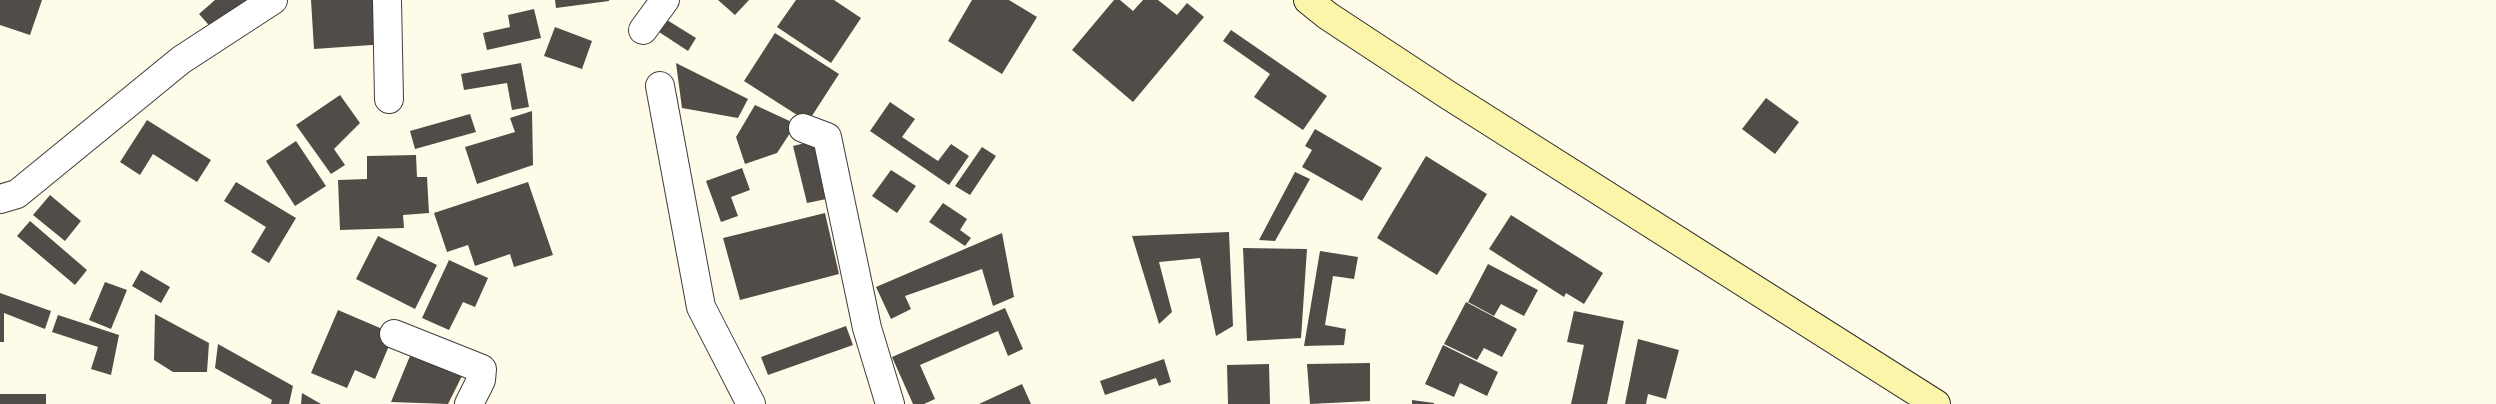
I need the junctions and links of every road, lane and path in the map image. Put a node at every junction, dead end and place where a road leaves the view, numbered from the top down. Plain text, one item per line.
1 (273, 0) edge
2 (387, 0) edge
3 (665, 0) edge
4 (1308, 0) edge
5 (643, 30) dead end
6 (660, 86) dead end
7 (389, 99) dead end
8 (802, 128) dead end
9 (0, 199) edge
10 (394, 334) dead end
11 (469, 404) edge
12 (751, 404) edge
13 (890, 404) edge
14 (1936, 404) edge

1 - 9 street
2 - 7 street
3 - 5 street
4 - 14 main road
6 - 12 street
8 - 13 street
10 - 11 street

